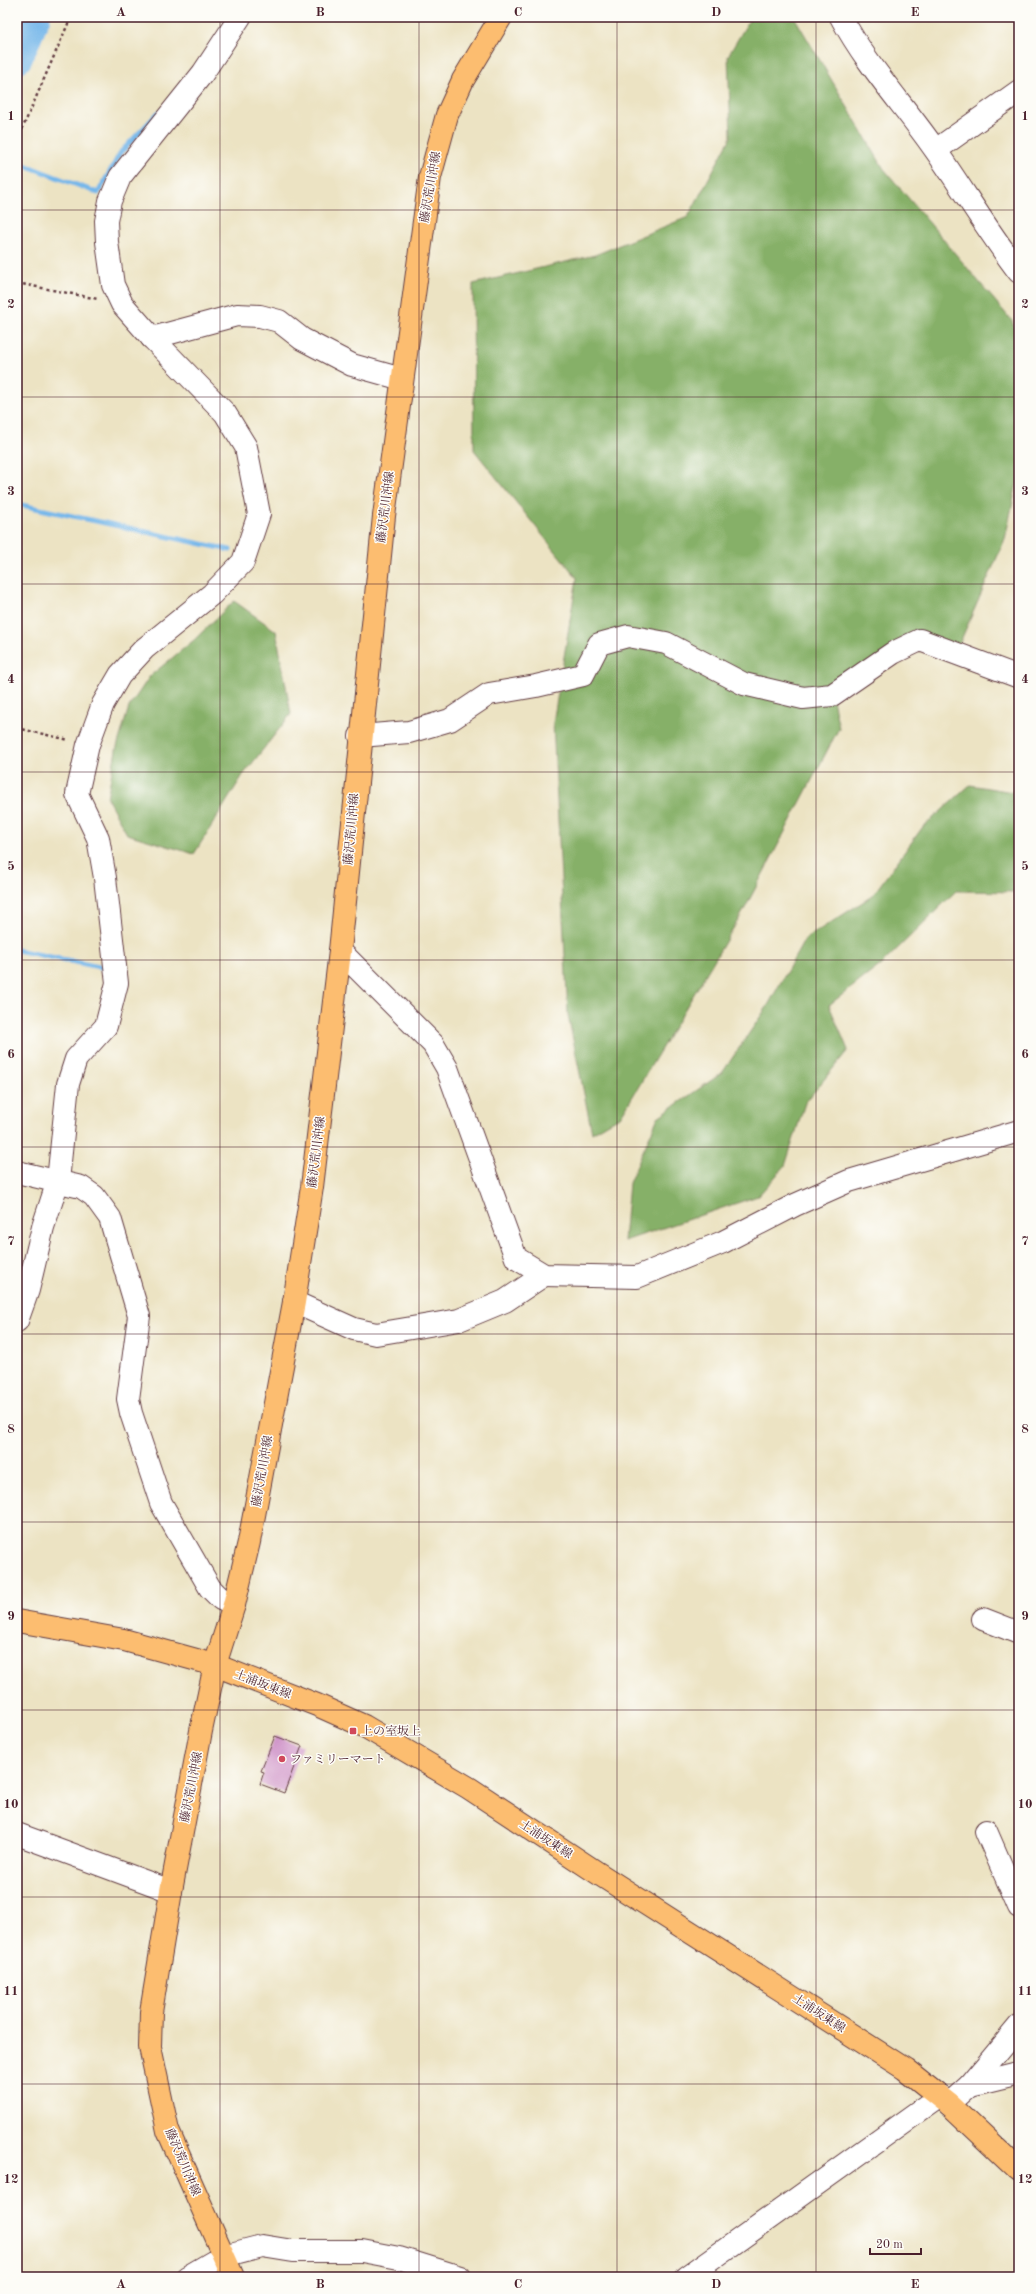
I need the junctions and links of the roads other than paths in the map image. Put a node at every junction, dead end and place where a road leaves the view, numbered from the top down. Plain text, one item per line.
1 (239, 17) edge
2 (501, 17) edge
3 (841, 17) edge
4 (1019, 91) edge
5 (936, 150) junction
6 (1019, 272) edge
7 (152, 338) junction
8 (402, 379) junction
9 (1019, 677) edge
10 (360, 736) junction
11 (340, 951) junction
12 (1019, 1131) edge
13 (17, 1172) edge
14 (58, 1181) junction
15 (544, 1275) junction
16 (294, 1302) junction
17 (17, 1321) edge
18 (234, 1605) junction
19 (983, 1619) dead end
20 (17, 1621) edge
21 (1019, 1633) edge
22 (215, 1665) junction
23 (986, 1831) dead end
24 (17, 1834) edge
25 (171, 1891) junction
26 (1019, 1907) edge
27 (1019, 2026) edge
28 (1019, 2074) edge
29 (970, 2085) junction
30 (944, 2100) junction
31 (1019, 2170) edge
32 (223, 2256) junction
33 (187, 2277) edge
34 (233, 2277) edge
35 (460, 2277) edge
36 (687, 2277) edge

1 - 7 street
2 - 8 main road, 藤沢荒川沖線
3 - 5 street
4 - 5 street
5 - 6 street
7 - 8 street
7 - 14 street
8 - 10 main road, 藤沢荒川沖線
9 - 10 street
10 - 11 main road, 藤沢荒川沖線
11 - 15 street
11 - 16 main road, 藤沢荒川沖線
12 - 15 street
13 - 14 street
14 - 17 street
14 - 18 street
15 - 16 street
16 - 18 main road, 藤沢荒川沖線
18 - 22 main road, 藤沢荒川沖線
19 - 21 street
20 - 22 main road, 土浦坂東線
22 - 25 main road, 藤沢荒川沖線
22 - 30 main road, 土浦坂東線
23 - 26 street
24 - 25 street
25 - 32 main road, 藤沢荒川沖線
27 - 29 street
28 - 29 street
29 - 30 street
30 - 31 main road, 土浦坂東線
30 - 36 street
32 - 33 street
32 - 34 main road, 藤沢荒川沖線
32 - 35 street

